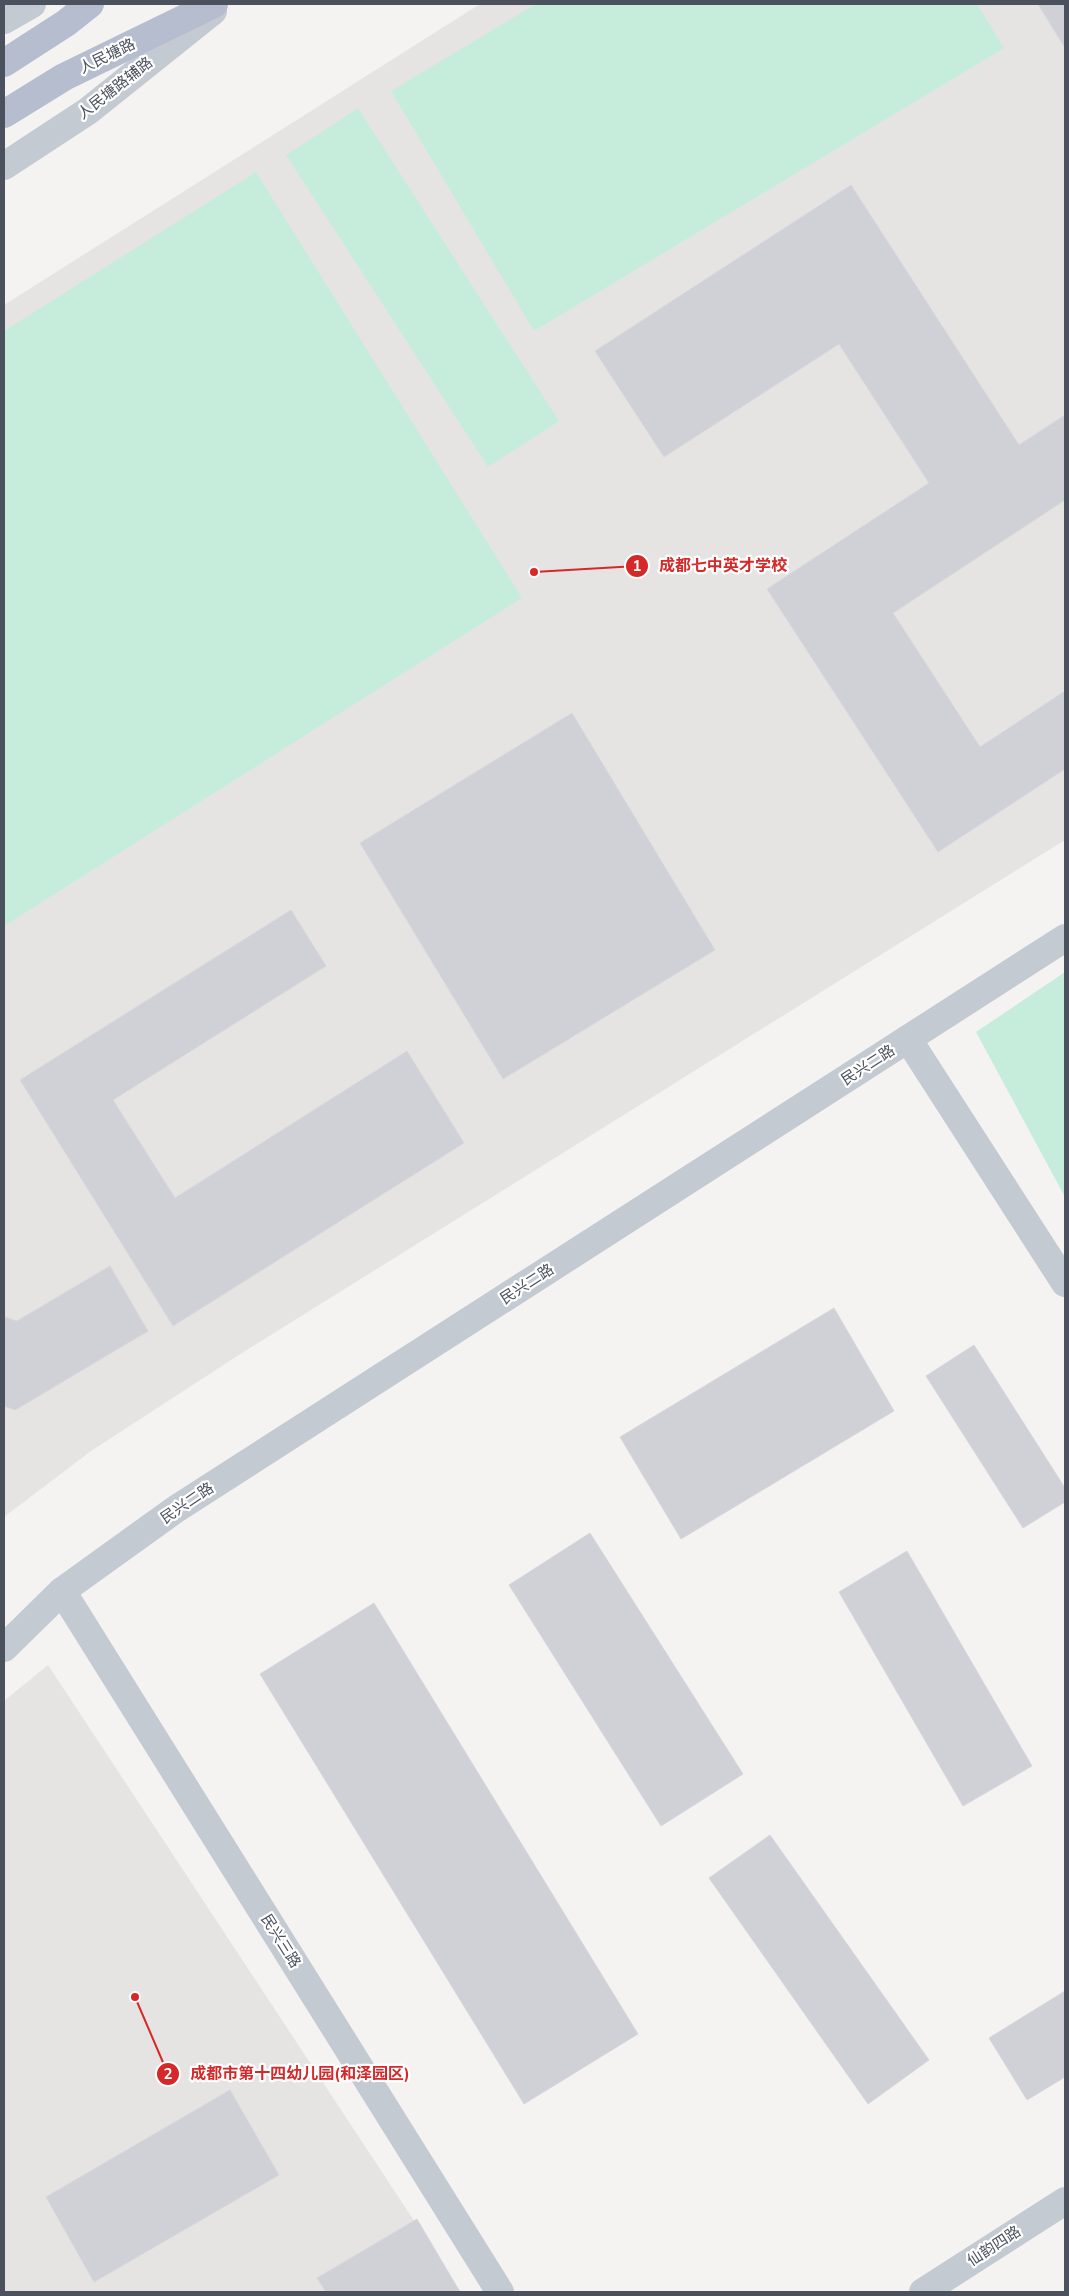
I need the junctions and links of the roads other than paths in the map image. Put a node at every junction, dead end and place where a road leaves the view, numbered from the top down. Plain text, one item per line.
1 (32, 4) edge
2 (90, 4) edge
3 (214, 4) edge
4 (222, 4) edge
5 (4, 20) edge
6 (4, 63) edge
7 (4, 114) edge
8 (4, 166) edge
9 (1065, 938) edge
10 (908, 1040) junction
11 (1065, 1282) edge
12 (62, 1591) junction
13 (4, 1648) edge
14 (1065, 2201) edge
15 (500, 2292) edge
16 (923, 2292) edge

1 - 5 street
2 - 6 main road
3 - 7 main road, 人民塘路
4 - 8 street, 人民塘路辅路
9 - 10 street, 民兴二路
10 - 11 street
10 - 12 street, 民兴二路
12 - 13 street, 民兴二路
12 - 15 street, 民兴三路
14 - 16 street, 仙韵四路

